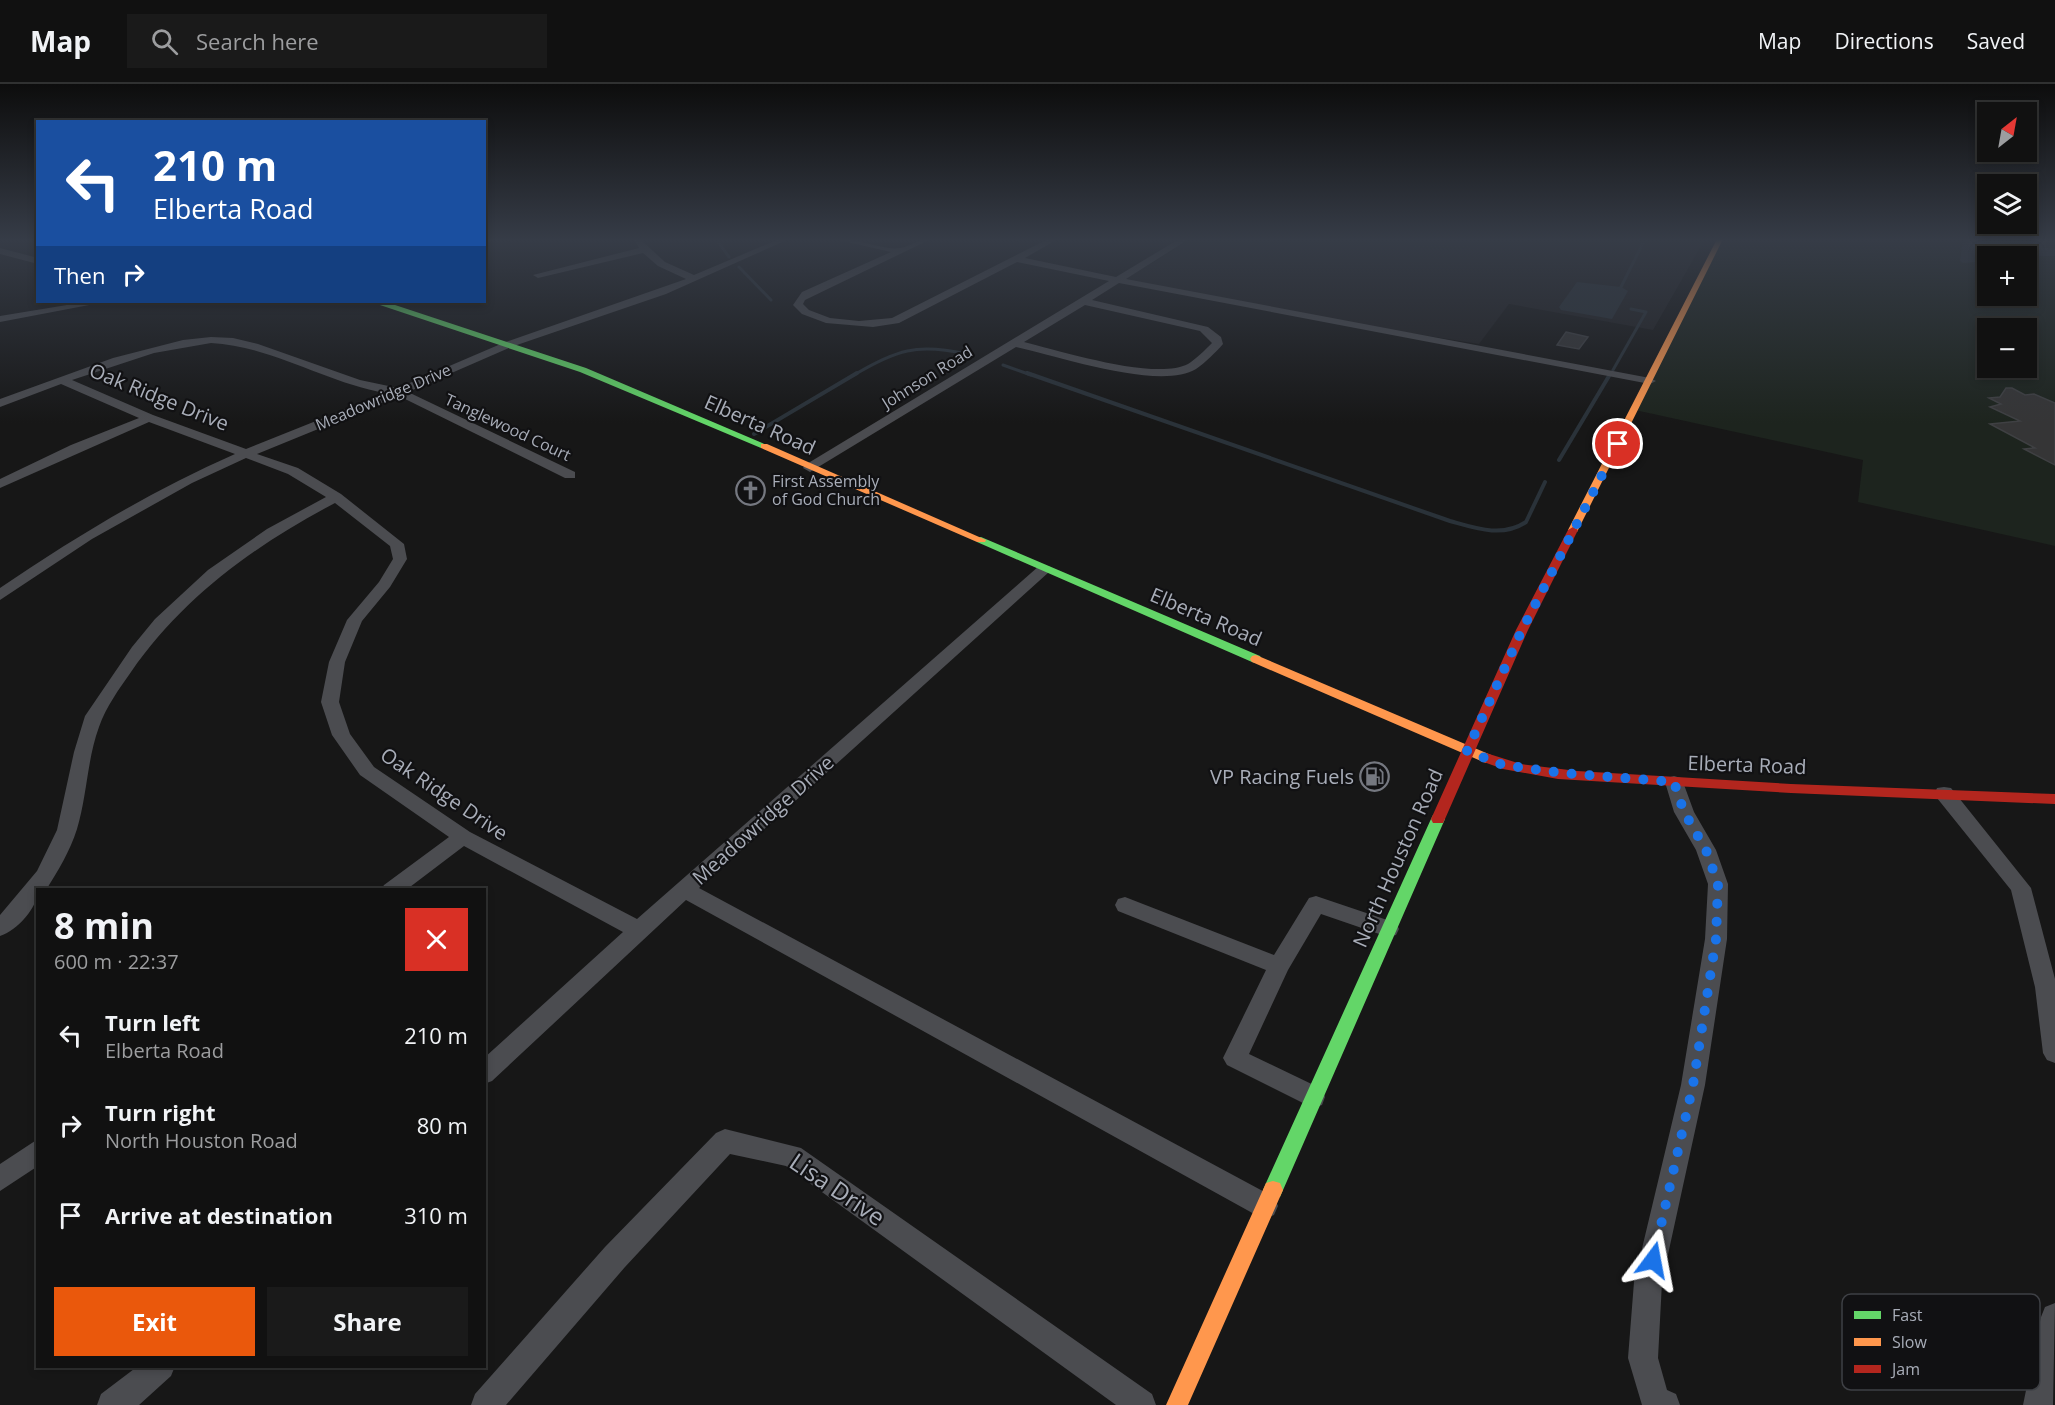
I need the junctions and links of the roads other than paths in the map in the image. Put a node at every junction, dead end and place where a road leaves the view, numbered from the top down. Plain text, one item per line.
1 (638, 301) edge
2 (799, 301) edge
3 (936, 301) edge
4 (1082, 301) joint
5 (1225, 301) edge
6 (1689, 301) edge
7 (94, 303) edge
8 (383, 303) edge
9 (0, 319) edge
10 (1014, 342) junction
11 (507, 345) junction
12 (62, 381) junction
13 (1650, 381) junction
14 (399, 392) junction
15 (0, 403) edge
16 (150, 418) junction
17 (245, 454) junction
18 (810, 468) junction
19 (570, 475) dead end
20 (0, 484) edge
21 (336, 497) junction
22 (1044, 569) junction
23 (0, 595) edge
24 (1467, 751) junction
25 (1674, 782) junction
26 (1944, 793) junction
27 (2055, 800) edge
28 (463, 837) junction
29 (394, 888) edge
30 (685, 890) junction
31 (1125, 905) dead end
32 (0, 928) edge
33 (1388, 929) junction
34 (639, 930) junction
35 (1279, 966) junction
36 (2053, 1020) edge
37 (2055, 1053) edge
38 (486, 1072) edge
39 (1313, 1097) junction
40 (36, 1152) edge
41 (0, 1179) edge
42 (1265, 1206) junction
43 (2055, 1317) edge
44 (160, 1368) edge
45 (112, 1405) edge
46 (486, 1405) edge
47 (1141, 1405) edge
48 (1177, 1405) edge
49 (1665, 1405) edge
50 (2038, 1405) edge

1 - 11 street, Meadowridge Drive
2 - 3 street
4 - 10 street, Johnson Road
4 - 10 street
5 - 13 street
6 - 13 street, North Houston Road
7 - 9 street
8 - 11 street, Elberta Road
10 - 18 street, Johnson Road
11 - 14 street, Meadowridge Drive
11 - 18 street, Elberta Road
12 - 14 street
12 - 15 street
12 - 16 street, Oak Ridge Drive
13 - 24 street, North Houston Road
14 - 17 street, Meadowridge Drive
14 - 19 street, Tanglewood Court
16 - 17 street, Oak Ridge Drive
16 - 20 street
17 - 21 street, Oak Ridge Drive
17 - 23 street, Meadowridge Drive
18 - 22 street, Elberta Road
21 - 28 street, Oak Ridge Drive
21 - 32 street
22 - 24 street, Elberta Road
22 - 30 street, Meadowridge Drive
24 - 25 street, Elberta Road
24 - 33 street, North Houston Road
25 - 26 street, Elberta Road
25 - 49 street
26 - 27 street, Elberta Road
26 - 36 street
28 - 29 street
28 - 34 street, Oak Ridge Drive
30 - 34 street, Meadowridge Drive
30 - 42 street
31 - 35 street
33 - 35 street
33 - 39 street, North Houston Road
34 - 38 street, Meadowridge Drive
35 - 39 street
36 - 37 street
39 - 42 street, North Houston Road
40 - 41 street
42 - 48 street, North Houston Road
43 - 50 street
44 - 45 street
46 - 47 street, Lisa Drive

